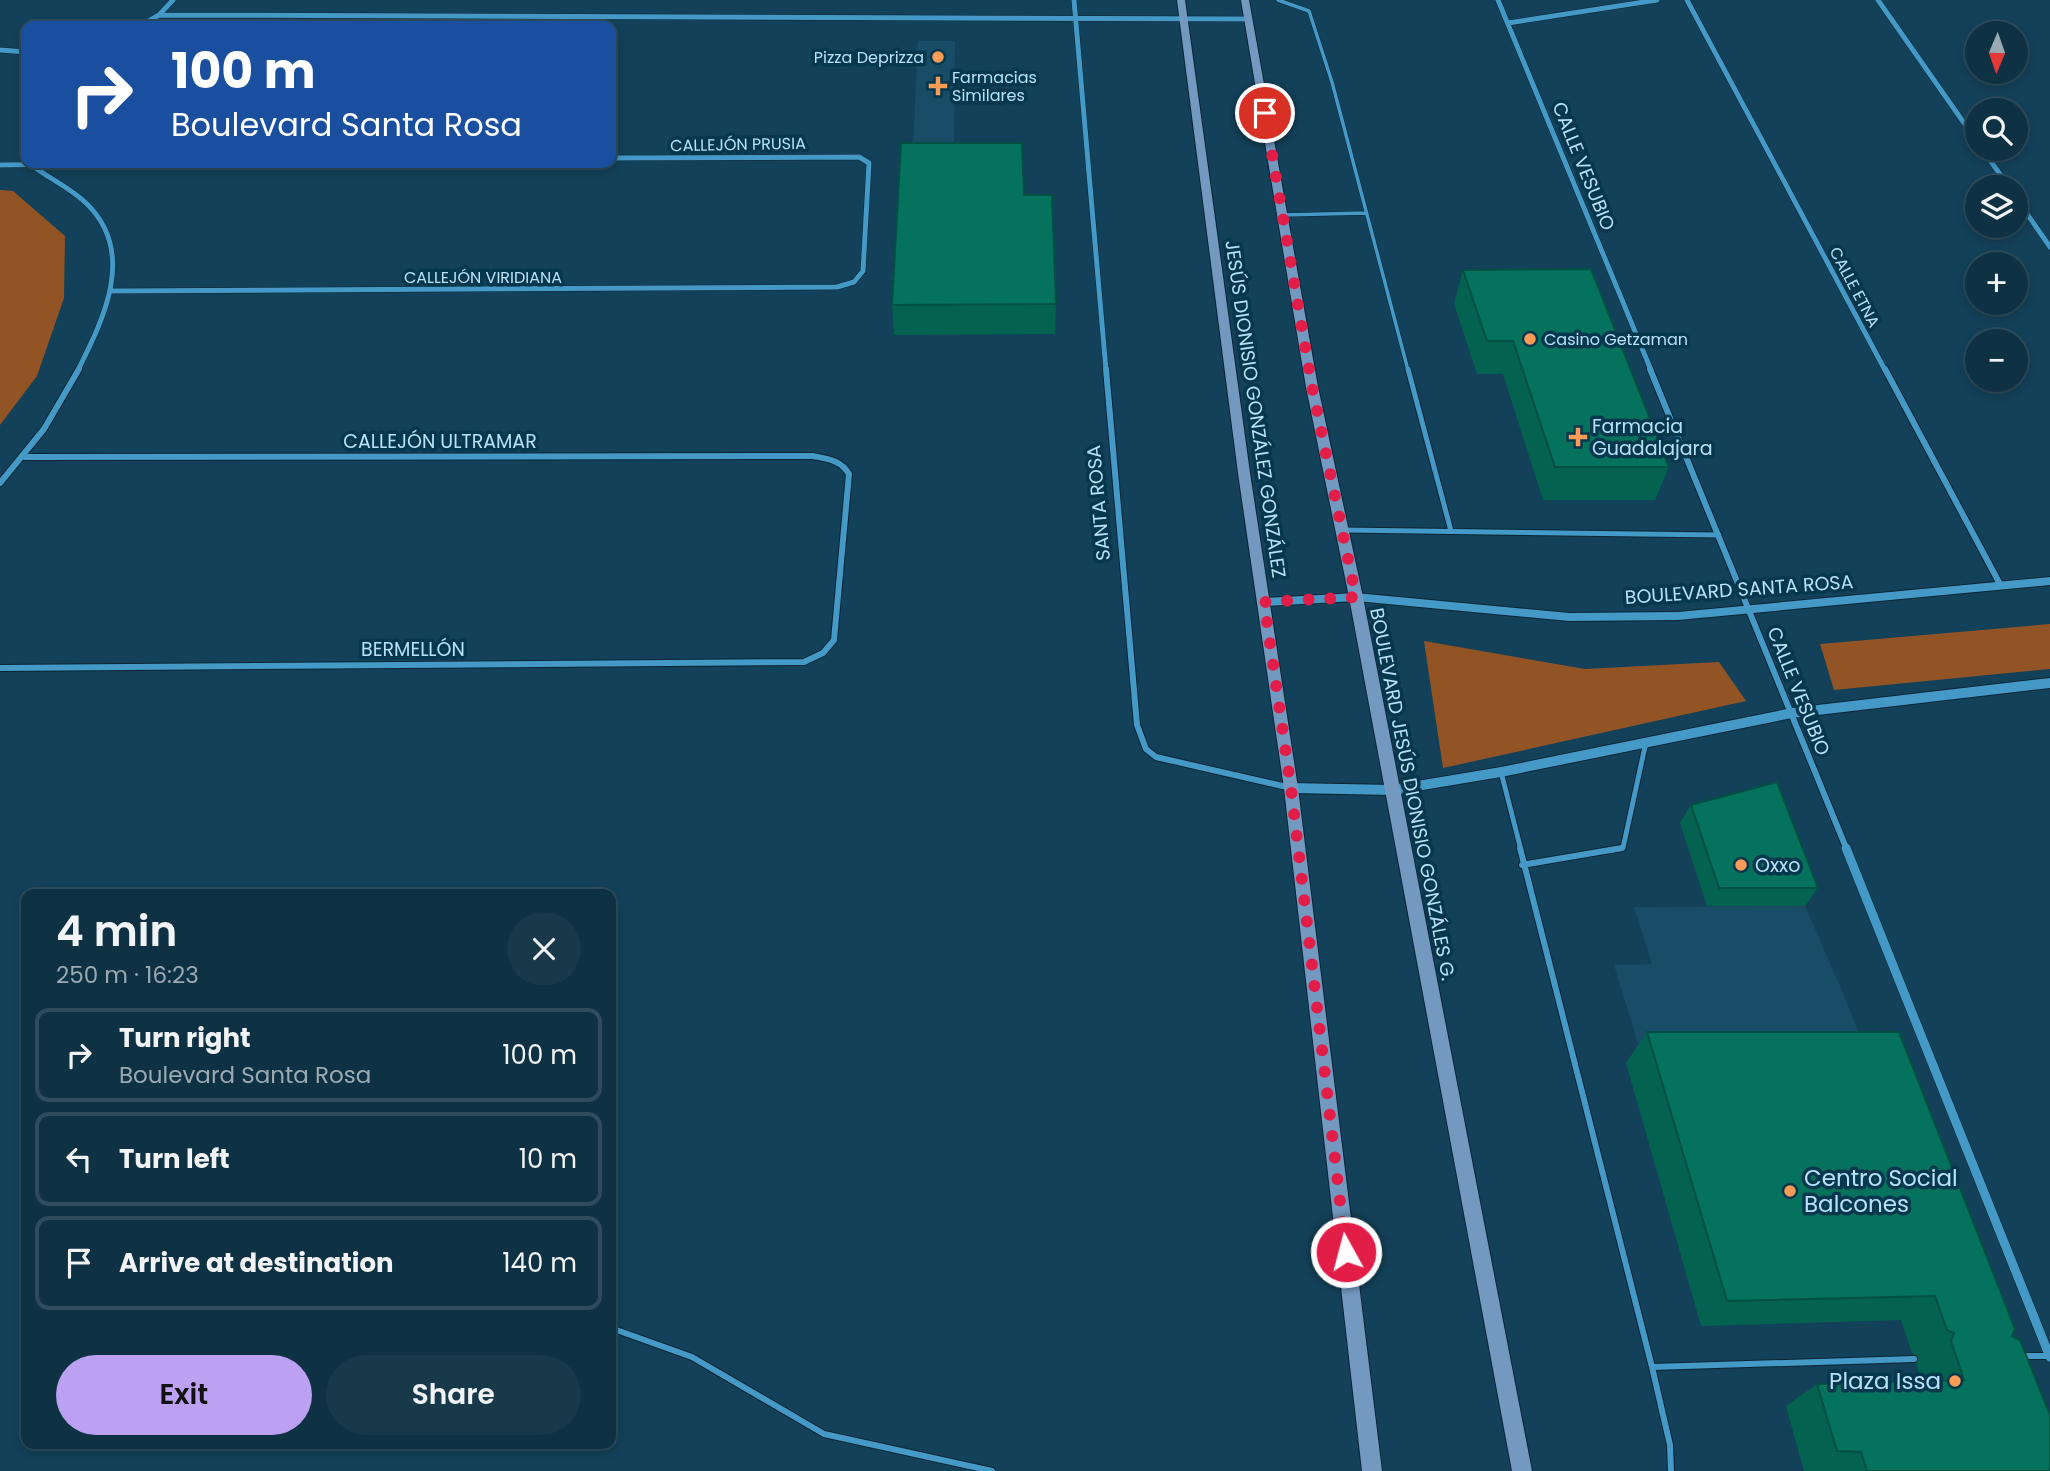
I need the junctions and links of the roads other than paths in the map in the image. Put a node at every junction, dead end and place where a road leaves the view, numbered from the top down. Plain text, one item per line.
1 (173, 0) edge
2 (1074, 0) edge
3 (1181, 0) edge
4 (1245, 0) edge
5 (1279, 0) edge
6 (1498, 0) edge
7 (1657, 0) edge
8 (1687, 0) edge
9 (1878, 0) edge
10 (159, 15) junction
11 (1075, 19) junction
12 (1184, 19) junction
13 (1249, 19) junction
14 (149, 21) edge
15 (1508, 23) junction
16 (0, 50) edge
17 (21, 52) edge
18 (21, 119) edge
19 (1965, 124) edge
20 (21, 139) edge
21 (616, 158) edge
22 (0, 164) edge
23 (21, 164) edge
24 (36, 168) edge
25 (1366, 213) junction
26 (1282, 215) junction
27 (2028, 215) edge
28 (2050, 247) edge
29 (854, 282) joint
30 (112, 290) junction
31 (24, 457) junction
32 (0, 483) edge
33 (1343, 530) junction
34 (1451, 531) junction
35 (1718, 535) junction
36 (2050, 581) edge
37 (2001, 586) junction
38 (1356, 597) junction
39 (1264, 602) junction
40 (1749, 610) junction
41 (823, 653) joint
42 (0, 668) edge
43 (2050, 683) edge
44 (1792, 713) junction
45 (1646, 743) junction
46 (1501, 772) junction
47 (1291, 788) junction
48 (1393, 790) junction
49 (1522, 865) junction
50 (616, 1330) edge
51 (2050, 1356) edge
52 (2008, 1357) edge
53 (1914, 1359) dead end
54 (1652, 1367) junction
55 (992, 1471) edge
56 (1372, 1471) edge
57 (1522, 1471) edge
58 (1671, 1471) edge

1 - 10 street
2 - 11 street, SANTA ROSA
3 - 12 main road
4 - 13 main road, BOULEVARD JESÚS DIONISIO GONZÁLES G.
5 - 25 lane
6 - 15 street, CALLE VESUBIO
7 - 15 street
8 - 37 street, CALLE ETNA
9 - 19 street
10 - 11 street
10 - 14 street
11 - 12 street
11 - 47 street, SANTA ROSA
12 - 13 street
12 - 39 main road, JESÚS DIONISIO GONZÁLEZ GONZÁLEZ
13 - 26 main road, BOULEVARD JESÚS DIONISIO GONZÁLES G.
15 - 35 street, CALLE VESUBIO
16 - 17 street
18 - 20 street
21 - 29 street, CALLEJÓN PRUSIA
22 - 23 street
24 - 30 street
25 - 26 lane
25 - 34 lane
26 - 33 main road, BOULEVARD JESÚS DIONISIO GONZÁLES G.
27 - 28 street
29 - 30 street, CALLEJÓN VIRIDIANA
30 - 31 street
31 - 32 street
31 - 41 street, CALLEJÓN ULTRAMAR
33 - 34 lane
33 - 38 main road, BOULEVARD JESÚS DIONISIO GONZÁLES G.
34 - 35 lane
35 - 40 street, CALLE VESUBIO
36 - 37 street, BOULEVARD SANTA ROSA
37 - 40 street, BOULEVARD SANTA ROSA
38 - 39 street, BOULEVARD SANTA ROSA
38 - 40 street, BOULEVARD SANTA ROSA
38 - 48 main road, BOULEVARD JESÚS DIONISIO GONZÁLES G.
39 - 47 main road, JESÚS DIONISIO GONZÁLEZ GONZÁLEZ
40 - 44 street, CALLE VESUBIO
41 - 42 street, BERMELLÓN
43 - 44 street
44 - 45 street
44 - 51 street, CALLE VESUBIO
45 - 46 street
45 - 49 lane
46 - 48 street
46 - 49 lane
47 - 48 street, SANTA ROSA
47 - 56 main road, JESÚS DIONISIO GONZÁLEZ GONZÁLEZ
48 - 57 main road, BOULEVARD JESÚS DIONISIO GONZÁLES G.
49 - 54 lane
50 - 55 lane
51 - 52 lane
53 - 54 lane
54 - 58 lane

